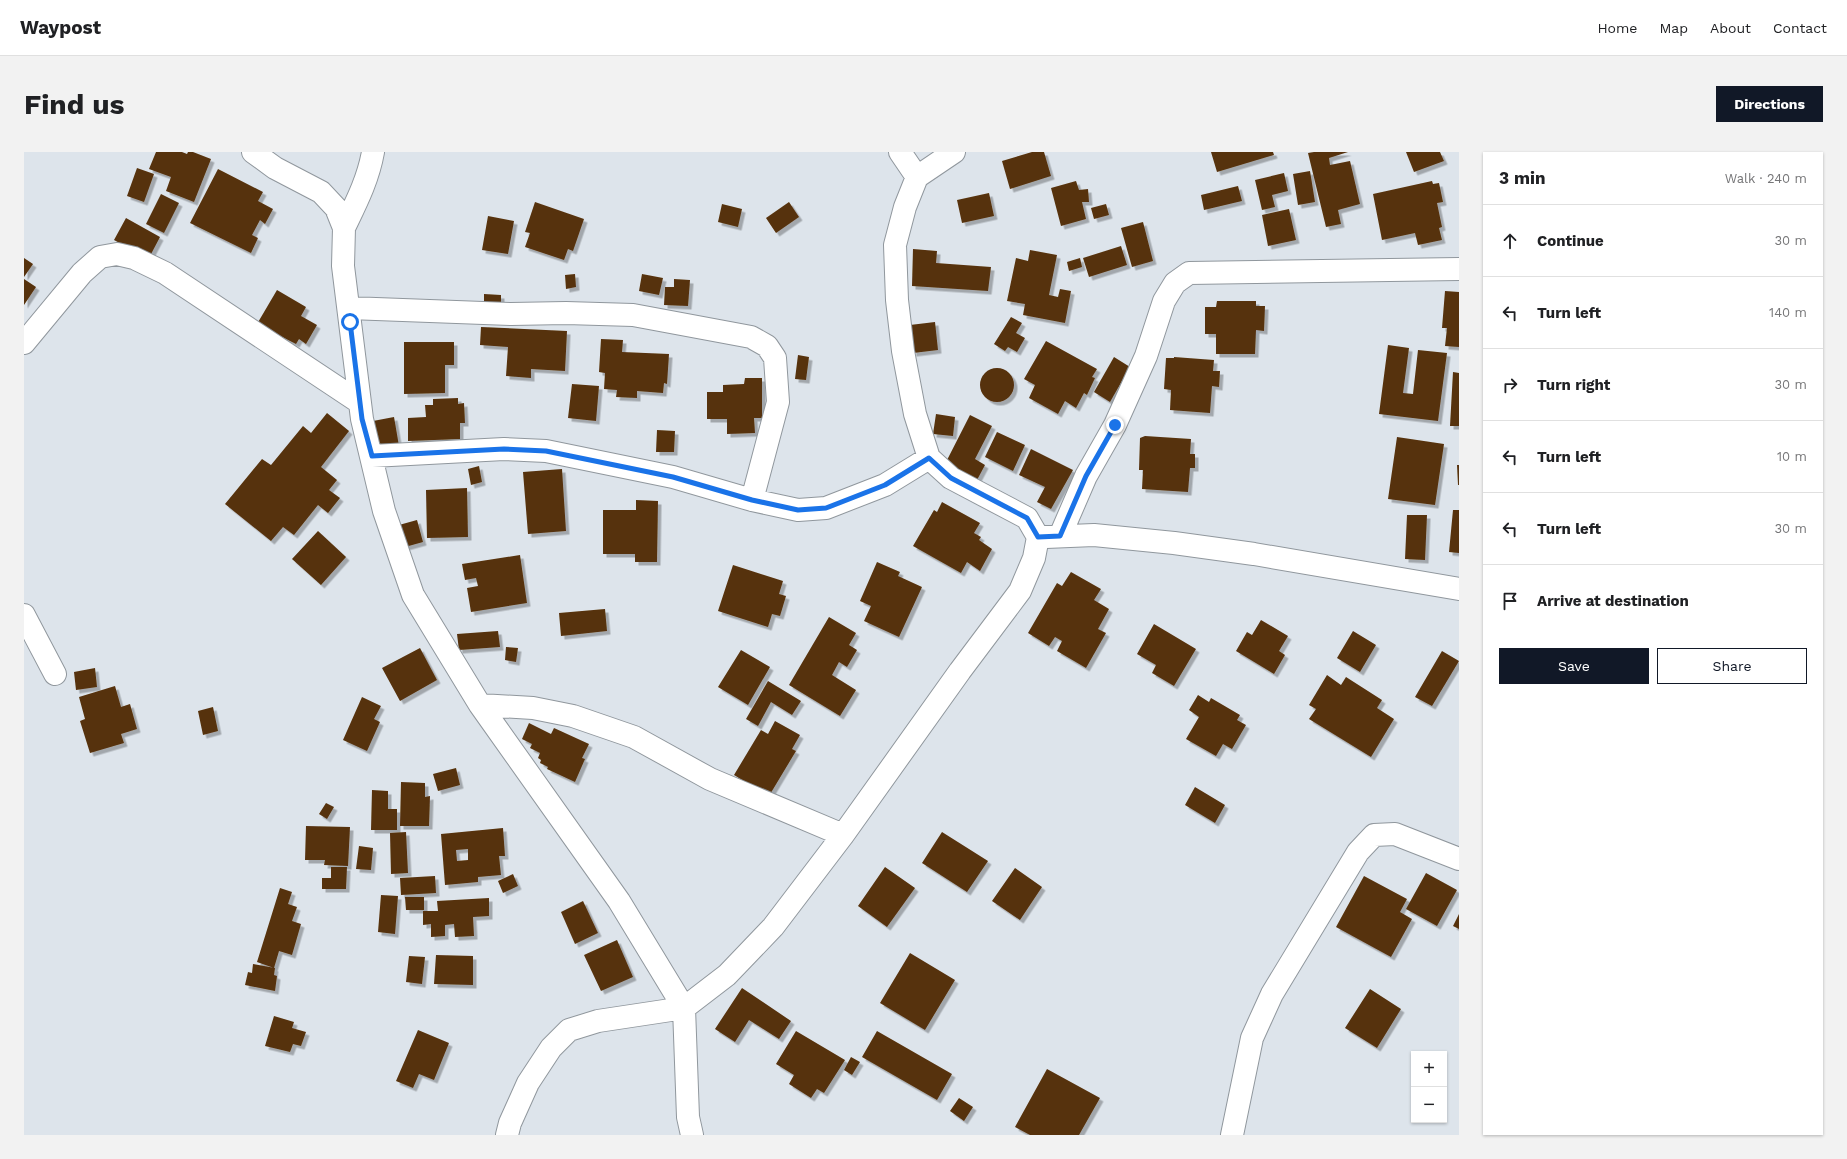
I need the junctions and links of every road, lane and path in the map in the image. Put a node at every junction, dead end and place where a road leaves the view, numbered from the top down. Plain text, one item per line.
1 (253, 152) edge
2 (373, 152) edge
3 (900, 152) edge
4 (954, 152) edge
5 (917, 177) junction
6 (344, 228) junction
7 (1459, 269) edge
8 (349, 308) junction
9 (24, 343) edge
10 (360, 402) junction
11 (372, 456) junction
12 (929, 458) junction
13 (752, 500) junction
14 (1060, 536) junction
15 (1038, 537) junction
16 (1459, 589) edge
17 (24, 615) edge
18 (55, 674) dead end
19 (480, 705) junction
20 (843, 835) junction
21 (1459, 859) edge
22 (684, 1008) junction
23 (507, 1135) edge
24 (692, 1135) edge
25 (1232, 1135) edge

1 - 6 street
2 - 6 street
3 - 5 street
4 - 5 street
5 - 12 street
6 - 8 street
7 - 14 street
8 - 10 street
8 - 13 street
9 - 10 street
10 - 11 street
11 - 13 street
11 - 19 street
12 - 13 street
12 - 15 street
14 - 15 street
14 - 16 street
15 - 20 street
17 - 18 street
19 - 20 street
19 - 22 street
20 - 22 street
21 - 25 street
22 - 23 street
22 - 24 street

